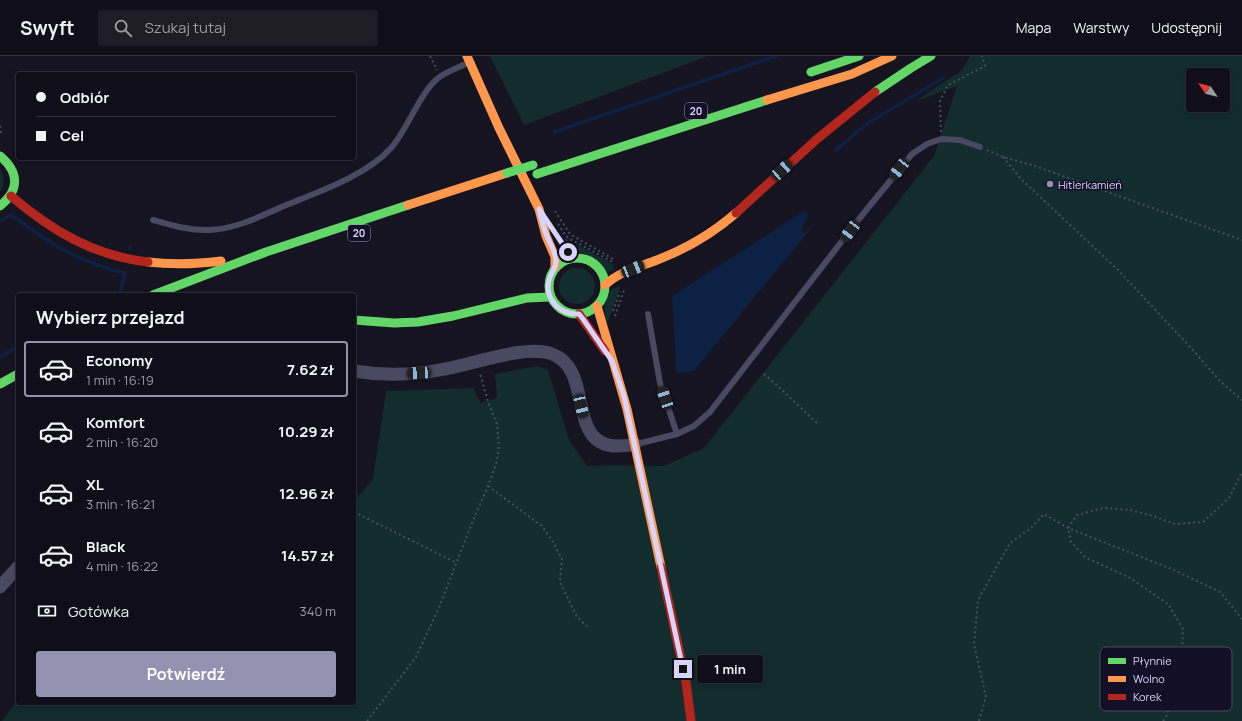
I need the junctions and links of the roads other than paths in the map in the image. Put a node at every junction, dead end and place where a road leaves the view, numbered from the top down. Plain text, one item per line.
1 (859, 56) edge
2 (892, 56) edge
3 (931, 56) edge
4 (468, 59) edge
5 (803, 75) dead end
6 (632, 134) dead end
7 (980, 147) road end
8 (0, 156) edge
9 (540, 166) junction
10 (517, 180) dead end
11 (11, 196) junction
12 (0, 206) edge
13 (539, 209) junction
14 (153, 220) dead end
15 (555, 232) dead end
16 (266, 252) junction
17 (556, 267) junction
18 (226, 277) dead end
19 (605, 285) junction
20 (158, 293) edge
21 (183, 293) edge
22 (550, 297) junction
23 (597, 306) junction
24 (579, 314) junction
25 (648, 314) dead end
26 (356, 320) edge
27 (612, 361) junction
28 (356, 371) edge
29 (16, 375) edge
30 (0, 384) edge
31 (677, 434) junction
32 (634, 444) junction
33 (16, 569) edge
34 (0, 587) edge
35 (691, 721) edge

1 - 5 main road
2 - 9 main road, 20
3 - 19 main road
4 - 13 main road
4 - 14 lane
6 - 9 main road, 20
7 - 31 lane
8 - 11 main road
9 - 10 main road, 20
9 - 16 main road, 20, bridge
11 - 12 main road
11 - 16 main road
13 - 15 main road
13 - 17 main road
16 - 20 main road, 20
17 - 19 main road
17 - 22 main road
18 - 21 main road
19 - 23 main road
22 - 24 main road
22 - 26 main road
23 - 24 main road
23 - 27 main road
24 - 27 main road
25 - 31 lane
27 - 32 main road
28 - 32 street
29 - 30 main road
31 - 32 lane
32 - 35 main road
33 - 34 street

